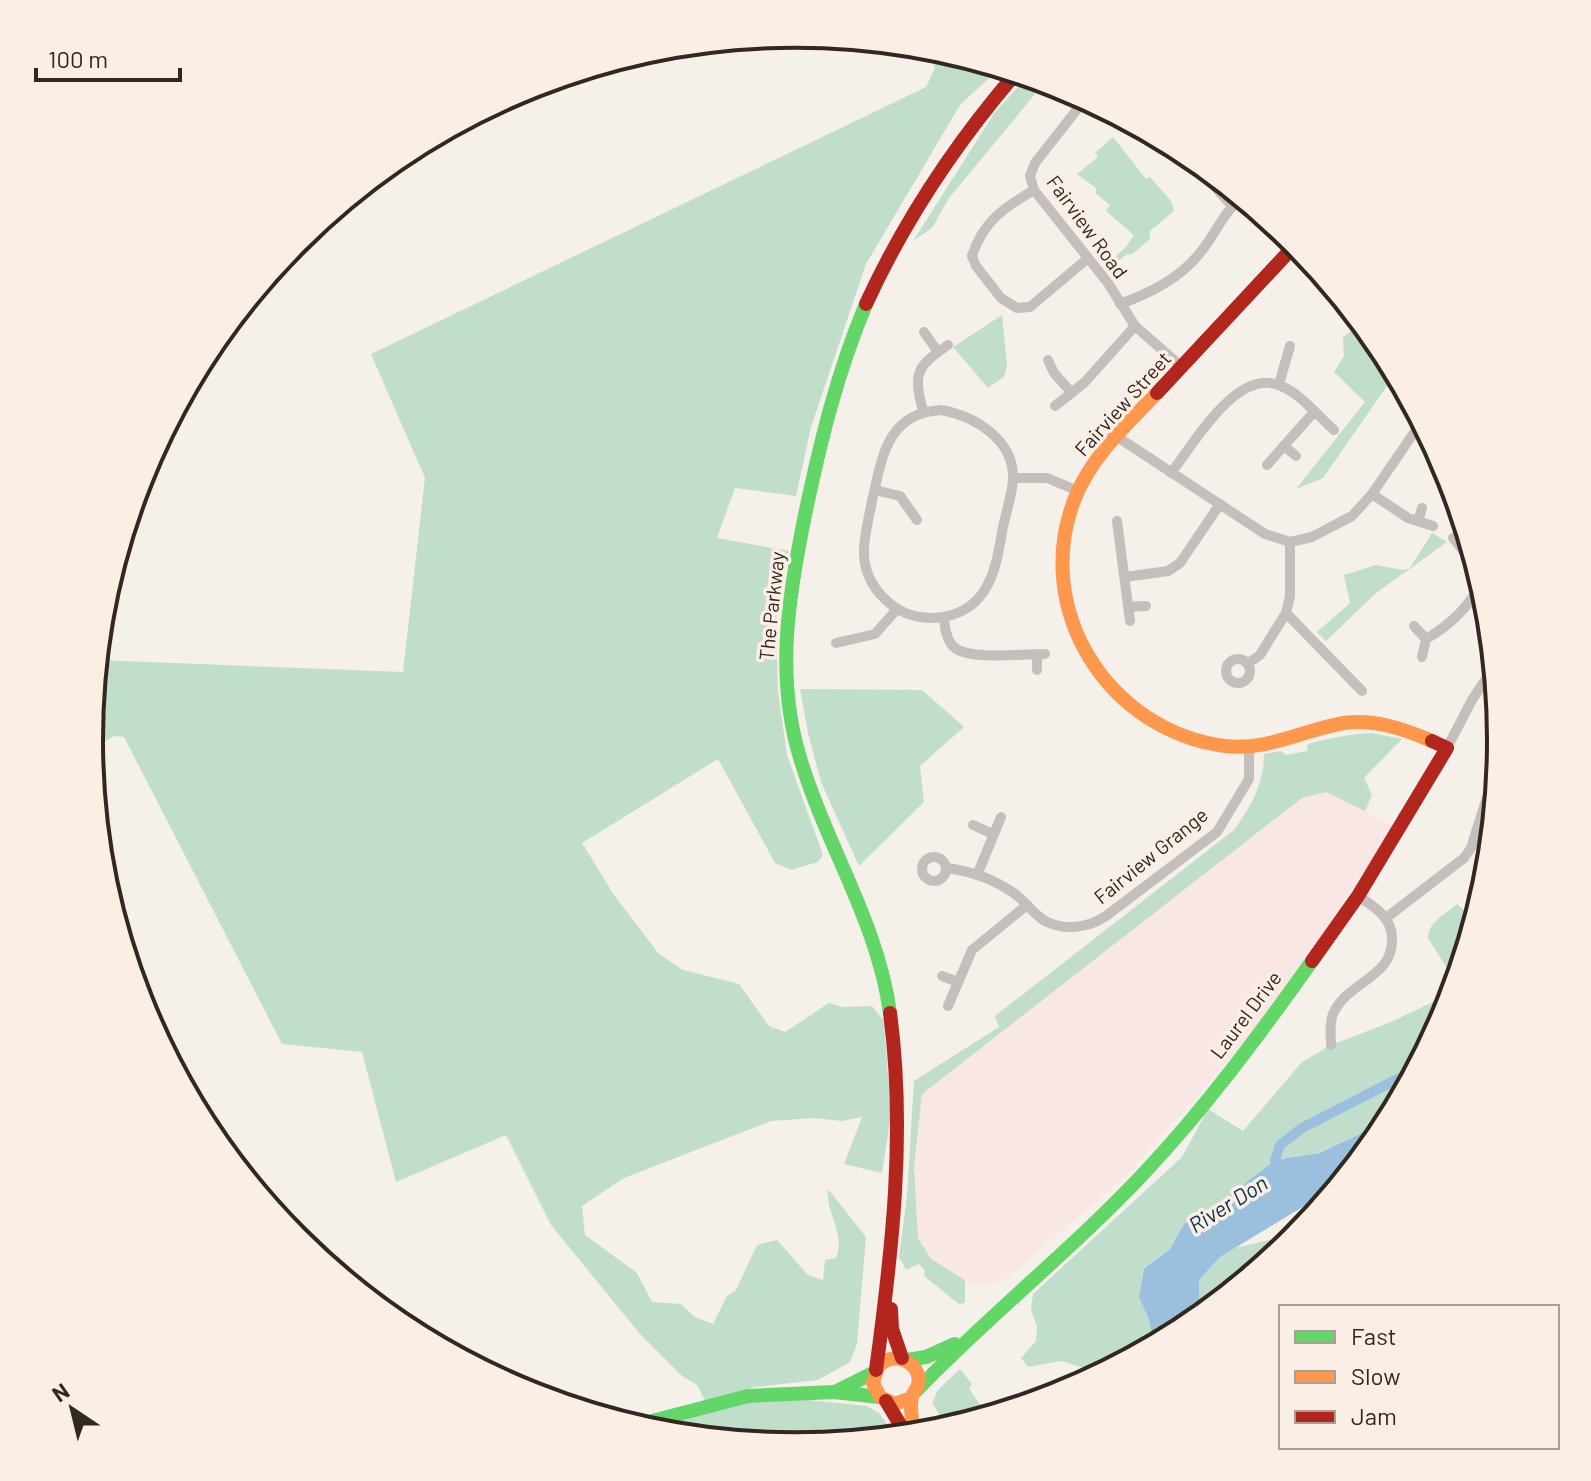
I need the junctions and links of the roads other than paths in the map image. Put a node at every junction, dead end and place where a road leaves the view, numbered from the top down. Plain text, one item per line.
1 (1009, 82) edge
2 (1078, 108) edge
3 (1034, 190) junction
4 (1223, 196) edge
5 (1232, 206) joint
6 (1287, 253) edge
7 (1087, 259) junction
8 (1120, 304) junction
9 (1135, 326) junction
10 (924, 332) dead end
11 (948, 345) dead end
12 (1290, 346) dead end
13 (938, 352) junction
14 (1048, 360) dead end
15 (1182, 367) junction
16 (1279, 384) junction
17 (1071, 392) junction
18 (1055, 406) dead end
19 (923, 411) junction
20 (1314, 412) junction
21 (1334, 430) dead end
22 (1415, 430) edge
23 (1116, 436) junction
24 (1284, 446) junction
25 (1296, 456) dead end
26 (1267, 465) dead end
27 (1171, 473) junction
28 (1013, 478) junction
29 (875, 490) junction
30 (1078, 491) junction
31 (1372, 494) junction
32 (1220, 504) junction
33 (1422, 508) dead end
34 (917, 520) dead end
35 (1117, 521) dead end
36 (1418, 521) junction
37 (1433, 526) dead end
38 (1453, 538) dead end
39 (1290, 542) junction
40 (1460, 546) edge
41 (1125, 577) junction
42 (1473, 596) edge
43 (1146, 606) dead end
44 (1128, 607) junction
45 (897, 609) junction
46 (1286, 613) junction
47 (944, 619) junction
48 (1130, 621) dead end
49 (1414, 626) dead end
50 (1426, 639) junction
51 (836, 643) dead end
52 (1422, 657) dead end
53 (1247, 664) dead end
54 (1037, 670) dead end
55 (1485, 680) edge
56 (1362, 691) dead end
57 (1249, 746) junction
58 (1447, 748) junction
59 (1485, 803) edge
60 (1001, 817) dead end
61 (973, 825) dead end
62 (993, 834) junction
63 (947, 868) dead end
64 (977, 875) junction
65 (1358, 896) junction
66 (1027, 905) junction
67 (1386, 918) junction
68 (942, 976) dead end
69 (958, 982) junction
70 (948, 1006) dead end
71 (1331, 1045) dead end
72 (888, 1275) junction
73 (966, 1339) junction
74 (904, 1359) junction
75 (875, 1371) junction
76 (834, 1392) junction
77 (914, 1394) junction
78 (883, 1399) junction
79 (658, 1419) edge
80 (914, 1423) edge
81 (900, 1425) edge

1 - 72 street, The Parkway
2 - 3 street, Fairview Road
3 - 7 street, Fairview Road
3 - 7 street
4 - 5 street
5 - 8 street
6 - 15 street, Fairview Street
7 - 8 street, Fairview Road
8 - 9 street, Fairview Road
9 - 15 street, Fairview Road
9 - 17 street
10 - 13 street
11 - 13 street
12 - 16 street
13 - 19 street
14 - 17 street
15 - 23 street, Fairview Street
16 - 20 street
16 - 27 street
17 - 18 street
19 - 28 street
19 - 29 street
20 - 21 street
20 - 24 street
22 - 31 street
23 - 27 street
23 - 30 street, Fairview Street
24 - 25 street
24 - 26 street
27 - 32 street
28 - 30 street
28 - 47 street
29 - 34 street
29 - 45 street
30 - 57 street, Fairview Street
31 - 36 street
31 - 39 street
32 - 39 street
32 - 41 street
33 - 36 street
35 - 41 street
36 - 37 street
38 - 40 street
39 - 46 street
41 - 44 street
42 - 50 street
43 - 44 street
44 - 48 street
45 - 47 street
45 - 51 street
46 - 53 street
46 - 56 street
47 - 54 street
49 - 50 street
50 - 52 street
55 - 58 street, Laurel Drive
57 - 58 street, Fairview Street
57 - 66 street, Fairview Grange
58 - 65 street, Laurel Drive
59 - 67 street
60 - 62 street
61 - 62 street
62 - 64 street
63 - 64 street, Fairview Grange
64 - 66 street, Fairview Grange
65 - 67 street
65 - 73 street, Laurel Drive
66 - 69 street
67 - 71 street
68 - 69 street
69 - 70 street
72 - 74 street
72 - 75 street
73 - 74 street, Laurel Drive
73 - 77 street, Laurel Drive
74 - 75 street
74 - 77 street
75 - 76 street
75 - 78 street
76 - 78 street
76 - 79 street
77 - 78 street
77 - 80 street
78 - 81 street

